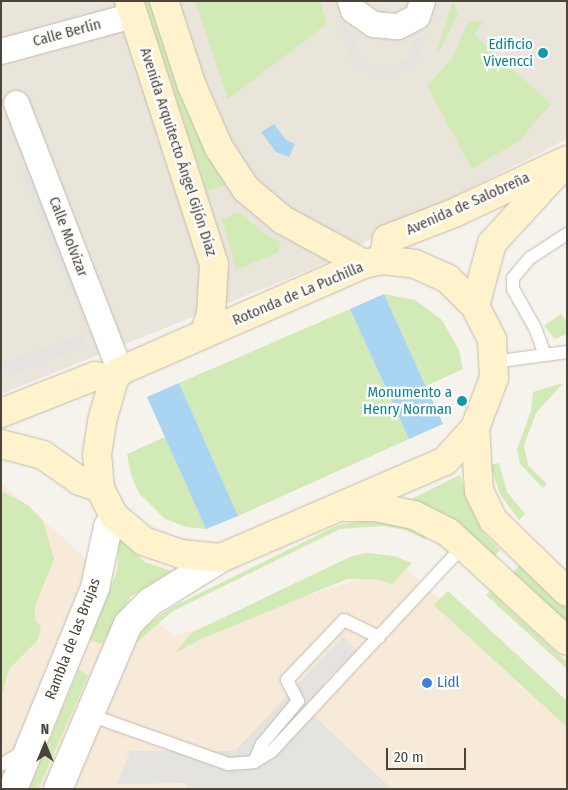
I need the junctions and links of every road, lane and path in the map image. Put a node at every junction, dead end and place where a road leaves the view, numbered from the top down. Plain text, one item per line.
1 (164, 1) edge
2 (350, 1) edge
3 (422, 1) edge
4 (131, 8) edge
5 (1, 51) edge
6 (16, 102) dead end
7 (567, 161) edge
8 (567, 234) edge
9 (373, 262) junction
10 (475, 306) junction
11 (204, 334) junction
12 (567, 352) edge
13 (545, 355) junction
14 (493, 362) junction
15 (117, 375) junction
16 (1, 413) edge
17 (475, 428) junction
18 (1, 444) edge
19 (100, 488) junction
20 (335, 507) junction
21 (114, 516) junction
22 (464, 546) junction
23 (221, 558) junction
24 (567, 592) edge
25 (379, 637) junction
26 (567, 641) edge
27 (287, 680) junction
28 (315, 706) junction
29 (90, 714) junction
30 (32, 743) junction
31 (254, 762) junction
32 (1, 766) edge
33 (13, 789) edge
34 (58, 789) edge

1 - 9 main road
2 - 3 street
4 - 5 street, Calle Berlín
4 - 11 main road, Avenida Arquitecto Ángel Gijón Díaz
6 - 15 street, Calle Molvízar
7 - 9 main road, Avenida de Salobreña
7 - 10 main road, Avenida de Salobreña
8 - 13 lane
9 - 10 main road, Rotonda de La Puchilla
9 - 11 main road, Rotonda de La Puchilla
10 - 14 main road, Rotonda de La Puchilla
11 - 15 main road, Rotonda de La Puchilla
12 - 13 lane
13 - 14 lane
14 - 17 main road, Rotonda de La Puchilla
15 - 16 main road
15 - 19 main road, Rotonda de La Puchilla
17 - 20 main road, Rotonda de La Puchilla
17 - 24 main road
18 - 19 main road
19 - 21 main road, Rotonda de La Puchilla
20 - 22 main road
20 - 23 main road, Rotonda de La Puchilla
21 - 23 main road, Rotonda de La Puchilla
21 - 30 street, Rambla de las Brujas
22 - 25 lane
22 - 26 main road
23 - 29 street
25 - 27 lane
25 - 28 lane
27 - 28 lane
27 - 31 lane
28 - 31 lane
29 - 31 lane
29 - 34 street
30 - 32 lane
30 - 33 street, Rambla de las Brujas

